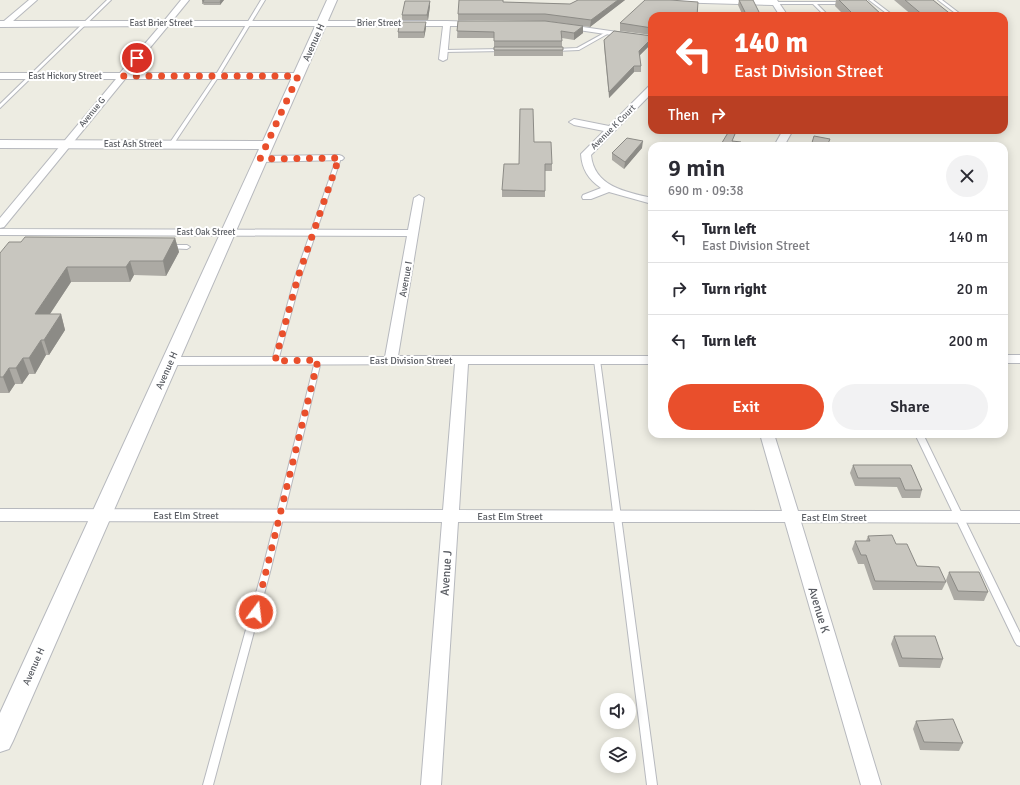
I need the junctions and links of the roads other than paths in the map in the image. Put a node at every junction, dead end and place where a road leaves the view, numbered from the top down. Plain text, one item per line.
1 (33, 0) edge
2 (109, 0) edge
3 (185, 0) edge
4 (263, 0) edge
5 (332, 0) edge
6 (669, 0) edge
7 (845, 0) edge
8 (861, 0) edge
9 (871, 0) edge
10 (940, 0) edge
11 (774, 2) edge
12 (850, 2) junction
13 (814, 3) junction
14 (781, 12) edge
15 (823, 12) edge
16 (887, 12) edge
17 (956, 12) edge
18 (86, 23) junction
19 (165, 23) junction
20 (447, 23) junction
21 (2, 24) edge
22 (249, 24) junction
23 (321, 24) junction
24 (485, 24) edge
25 (558, 26) edge
26 (607, 33) junction
27 (648, 38) edge
28 (506, 50) edge
29 (551, 50) edge
30 (444, 55) joint
31 (0, 76) edge
32 (32, 76) junction
33 (122, 76) junction
34 (217, 76) junction
35 (298, 76) junction
36 (648, 92) edge
37 (0, 107) edge
38 (574, 122) dead end
39 (611, 129) junction
40 (0, 144) edge
41 (66, 144) junction
42 (171, 144) junction
43 (264, 152) junction
44 (339, 158) joint
45 (609, 188) junction
46 (587, 197) dead end
47 (419, 198) dead end
48 (648, 200) edge
49 (0, 225) edge
50 (0, 232) edge
51 (228, 232) junction
52 (313, 232) junction
53 (413, 233) junction
54 (164, 247) edge
55 (187, 247) dead end
56 (1008, 359) edge
57 (1020, 359) edge
58 (318, 360) junction
59 (391, 360) junction
60 (462, 360) junction
61 (597, 360) junction
62 (648, 360) edge
63 (170, 361) junction
64 (275, 361) junction
65 (768, 438) edge
66 (922, 438) edge
67 (0, 515) edge
68 (101, 515) junction
69 (280, 515) junction
70 (450, 516) junction
71 (618, 516) junction
72 (791, 516) junction
73 (960, 517) junction
74 (1020, 517) edge
75 (1020, 642) edge
76 (0, 741) edge
77 (208, 785) edge
78 (431, 785) edge
79 (652, 785) edge
80 (871, 785) edge

1 - 21 street
2 - 18 lane
3 - 19 street, Avenue G
4 - 22 lane
5 - 23 street, Avenue H
6 - 11 street
7 - 12 lane
8 - 12 lane
9 - 16 lane
10 - 17 lane
11 - 13 lane
11 - 14 street
12 - 13 lane
13 - 15 lane
18 - 19 street, East Brier Street
18 - 21 street, East Brier Street
18 - 32 lane
19 - 22 street, East Brier Street
19 - 33 street, Avenue G
20 - 23 street, Brier Street
20 - 24 street, Brier Street
20 - 30 street
22 - 23 street, East Brier Street
22 - 34 lane
23 - 35 street, Avenue H
25 - 26 street
26 - 27 street
26 - 29 lane
28 - 30 lane
31 - 32 street, East Hickory Street
32 - 33 street, East Hickory Street
32 - 37 lane
33 - 34 street, East Hickory Street
33 - 41 street, Avenue G
34 - 35 street, East Hickory Street
34 - 42 lane
35 - 43 street, Avenue H
36 - 39 street, Avenue K Court
38 - 39 street
39 - 45 street, Avenue K Court
40 - 41 street, East Ash Street
41 - 42 street, East Ash Street
41 - 49 street, Avenue G
42 - 43 street, East Ash Street
43 - 44 street
43 - 51 street, Avenue H
44 - 52 lane
45 - 46 street
45 - 48 street, Avenue K Court
47 - 53 street, Avenue I
50 - 51 street, East Oak Street
51 - 52 street, East Oak Street
51 - 63 street, Avenue H
52 - 53 street, East Oak Street
52 - 64 lane
53 - 59 street, Avenue I
54 - 55 lane
56 - 57 street
58 - 59 street, East Division Street
58 - 64 street, East Division Street
58 - 69 lane
59 - 60 street, East Division Street
60 - 61 street, East Division Street
60 - 70 street, Avenue J
61 - 62 street, East Division Street
61 - 71 lane
63 - 64 street, East Division Street
63 - 68 street, Avenue H
65 - 72 street, Avenue K
66 - 73 lane
67 - 68 street, East Elm Street
68 - 69 street, East Elm Street
68 - 76 street, Avenue H
69 - 70 street, East Elm Street
69 - 77 lane
70 - 71 street, East Elm Street
70 - 78 street, Avenue J
71 - 72 street, East Elm Street
71 - 79 lane
72 - 73 street, East Elm Street
72 - 80 street, Avenue K
73 - 74 street, East Elm Street
73 - 75 lane

